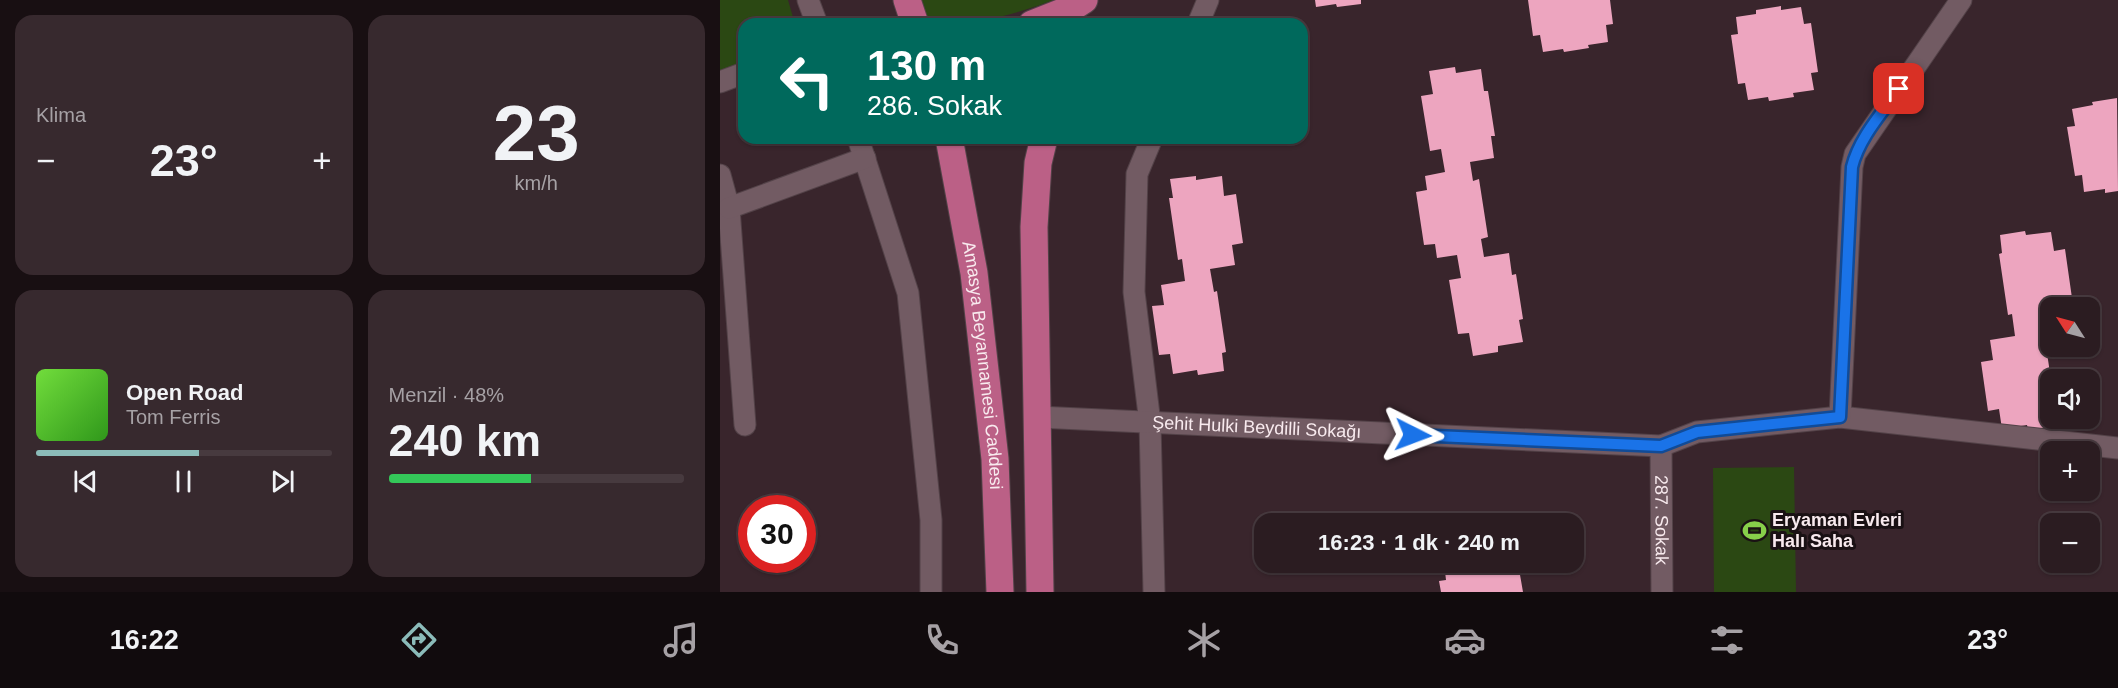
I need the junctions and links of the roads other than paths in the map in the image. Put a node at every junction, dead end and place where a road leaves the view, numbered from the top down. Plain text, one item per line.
1 (808, 0) edge
2 (907, 0) edge
3 (1084, 0) edge
4 (1089, 0) edge
5 (1208, 0) edge
6 (1961, 0) edge
7 (815, 18) edge
8 (913, 18) edge
9 (1047, 18) edge
10 (1082, 18) edge
11 (1200, 18) edge
12 (738, 75) edge
13 (720, 82) edge
14 (860, 144) edge
15 (950, 144) edge
16 (1043, 144) edge
17 (1150, 144) edge
18 (865, 158) junction
19 (720, 175) edge
20 (729, 208) junction
21 (724, 255) edge
22 (720, 274) edge
23 (1038, 417) junction
24 (1840, 417) junction
25 (1150, 423) junction
26 (745, 425) dead end
27 (1661, 446) junction
28 (2118, 448) edge
29 (931, 592) edge
30 (1000, 592) edge
31 (1040, 592) edge
32 (1154, 592) edge
33 (1662, 592) edge

1 - 7 street
2 - 8 main road
3 - 9 main road
4 - 10 main road
5 - 11 street
6 - 24 street
12 - 13 street
14 - 18 street
15 - 30 main road, Amasya Beyannamesi Caddesi
16 - 23 main road
17 - 25 street
18 - 20 street
18 - 29 street
19 - 20 street
20 - 21 street
21 - 22 street
21 - 26 street
23 - 25 street, Şehit Hulki Beydilli Sokağı
23 - 31 main road
24 - 27 street, Şehit Hulki Beydilli Sokağı
24 - 28 street, Şehit Hulki Beydilli Sokağı
25 - 27 street, Şehit Hulki Beydilli Sokağı
25 - 32 street
27 - 33 street, 287. Sokak

